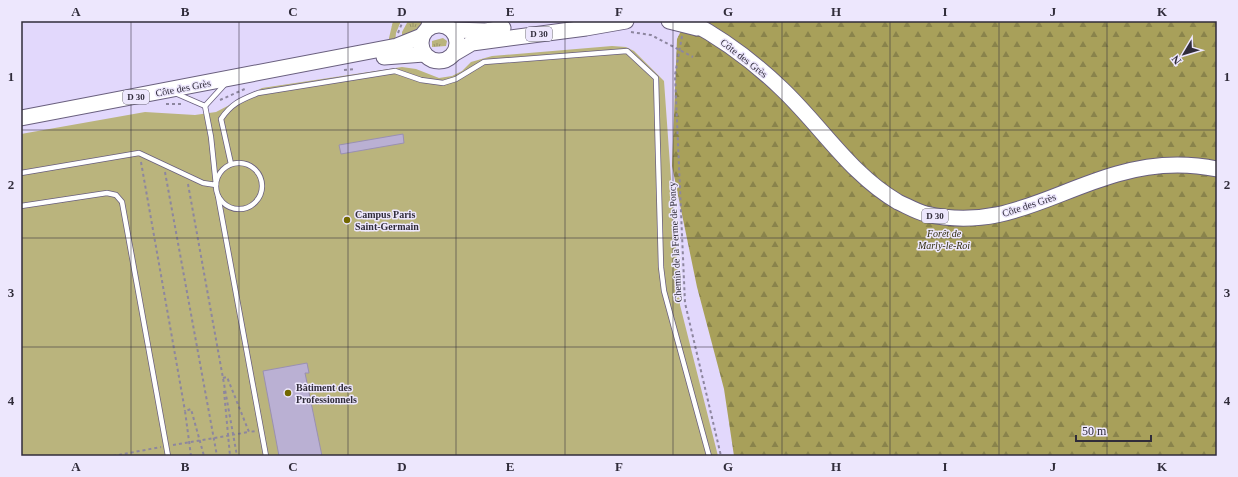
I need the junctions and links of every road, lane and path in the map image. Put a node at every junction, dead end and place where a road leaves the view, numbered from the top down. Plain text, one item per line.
1 (562, 21) edge
2 (680, 22) edge
3 (448, 26) edge
4 (626, 27) edge
5 (425, 29) edge
6 (680, 49) junction
7 (455, 53) junction
8 (424, 54) junction
9 (692, 57) dead end
10 (250, 75) junction
11 (230, 79) junction
12 (168, 90) junction
13 (206, 106) junction
14 (21, 118) edge
15 (139, 153) junction
16 (231, 164) junction
17 (163, 165) junction
18 (1217, 169) edge
19 (21, 173) edge
20 (186, 176) junction
21 (216, 184) junction
22 (218, 196) junction
23 (21, 206) edge
24 (223, 377) junction
25 (185, 411) junction
26 (261, 430) junction
27 (249, 432) junction
28 (228, 435) junction
29 (233, 435) junction
30 (213, 438) junction
31 (200, 441) junction
32 (189, 442) junction
33 (166, 446) junction
34 (113, 456) edge
35 (168, 456) edge
36 (191, 456) edge
37 (204, 456) edge
38 (216, 456) edge
39 (230, 456) edge
40 (237, 456) edge
41 (266, 456) edge
42 (709, 456) edge
43 (721, 456) edge

1 - 3 main road, D 30
2 - 6 path, Chemin de la Ferme de Poncy
2 - 18 main road, Côte des Grès / D 30
3 - 5 main road
3 - 7 main road
4 - 6 path
4 - 7 main road, D 30
5 - 8 main road
5 - 10 main road, Côte des Grès / D 30
6 - 9 path
6 - 43 path, Chemin de la Ferme de Poncy
7 - 8 main road
8 - 10 main road, Côte des Grès / D 30
10 - 11 main road, Côte des Grès / D 30
11 - 12 main road, Côte des Grès / D 30
11 - 13 lane
12 - 13 lane
12 - 14 main road, Côte des Grès / D 30
13 - 21 lane
15 - 17 lane
15 - 19 lane
15 - 25 path
16 - 21 lane
16 - 22 lane
16 - 42 lane
17 - 20 lane
17 - 30 path
20 - 21 lane
20 - 24 path
21 - 22 lane
22 - 26 lane
23 - 33 lane
24 - 27 path
24 - 28 path
24 - 29 path
25 - 31 path
25 - 32 path
26 - 27 path
26 - 41 lane
27 - 29 path
28 - 29 path
28 - 30 path
28 - 39 path
29 - 40 path
30 - 31 path
30 - 38 path
31 - 32 path
31 - 37 path
32 - 33 path
32 - 36 path
33 - 34 path
33 - 35 lane

